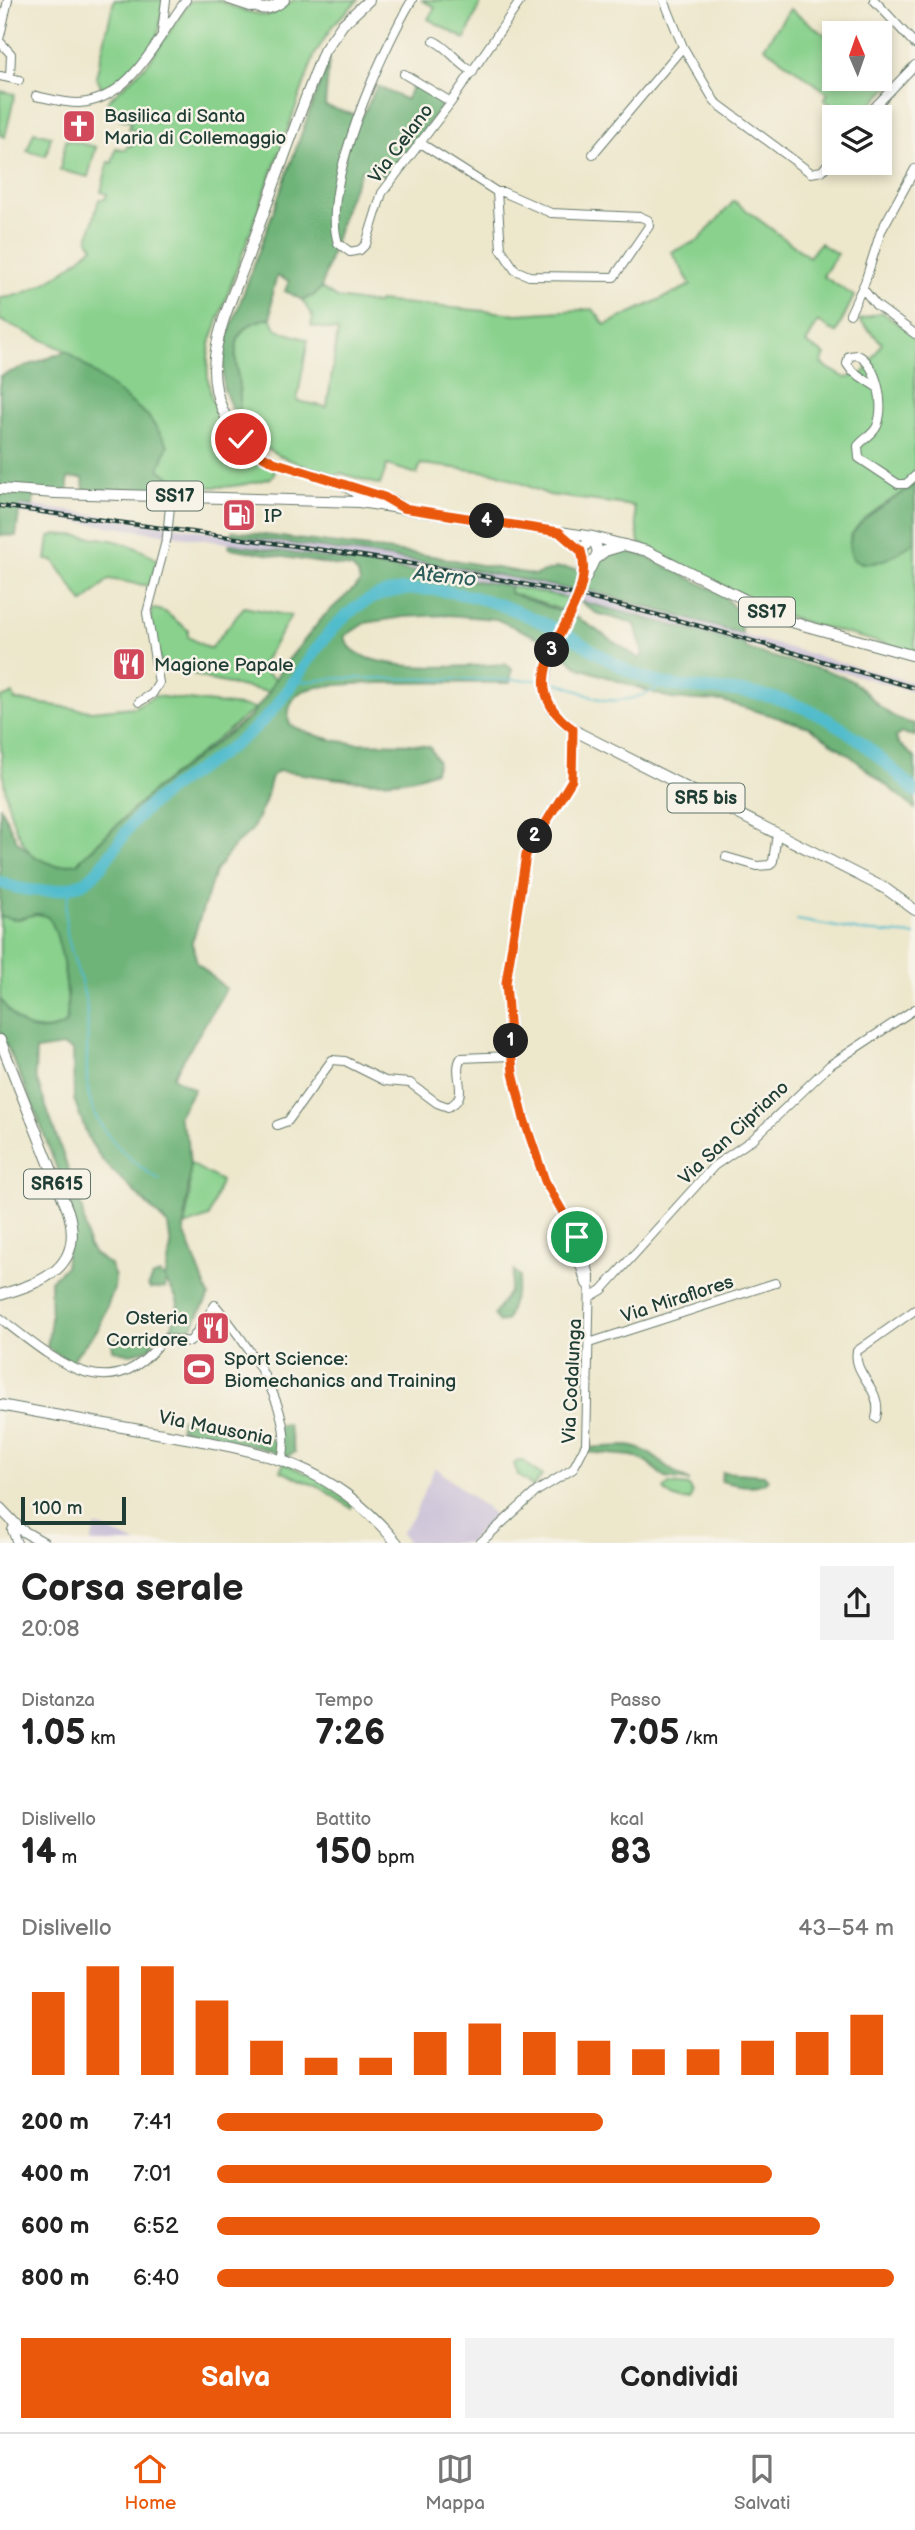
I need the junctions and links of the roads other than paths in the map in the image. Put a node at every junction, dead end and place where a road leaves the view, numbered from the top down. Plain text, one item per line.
1 (8, 0) edge
2 (167, 0) edge
3 (229, 0) edge
4 (284, 0) edge
5 (369, 0) edge
6 (412, 0) edge
7 (521, 0) edge
8 (664, 0) edge
9 (874, 0) edge
10 (183, 3) edge
11 (251, 4) edge
12 (0, 36) edge
13 (160, 38) junction
14 (434, 41) dead end
15 (0, 42) edge
16 (915, 44) edge
17 (683, 47) junction
18 (915, 65) edge
19 (0, 66) edge
20 (473, 72) junction
21 (404, 74) dead end
22 (13, 75) junction
23 (0, 76) edge
24 (36, 96) dead end
25 (451, 102) junction
26 (877, 105) edge
27 (419, 142) junction
28 (593, 154) dead end
29 (822, 168) edge
30 (915, 169) edge
31 (497, 192) junction
32 (863, 289) junction
33 (849, 314) dead end
34 (915, 334) edge
35 (878, 388) dead end
36 (915, 476) edge
37 (0, 489) edge
38 (360, 491) junction
39 (171, 496) junction
40 (351, 502) junction
41 (365, 503) junction
42 (403, 508) junction
43 (559, 532) junction
44 (593, 537) junction
45 (628, 545) junction
46 (583, 556) junction
47 (595, 559) junction
48 (568, 617) junction
49 (915, 656) edge
50 (139, 702) dead end
51 (573, 729) junction
52 (777, 834) junction
53 (726, 857) dead end
54 (915, 910) edge
55 (915, 1009) edge
56 (0, 1040) edge
57 (512, 1056) junction
58 (277, 1125) dead end
59 (775, 1283) dead end
60 (0, 1295) edge
61 (590, 1297) junction
62 (915, 1310) edge
63 (0, 1318) edge
64 (589, 1343) junction
65 (0, 1405) edge
66 (876, 1418) dead end
67 (282, 1459) junction
68 (0, 1508) edge
69 (15, 1524) junction
70 (17, 1543) edge
71 (44, 1543) edge
72 (397, 1543) edge
73 (480, 1543) edge

1 - 12 street
2 - 10 street
2 - 13 street
3 - 11 street
4 - 11 main road
5 - 38 main road
6 - 27 street, Via Celano
7 - 20 street, Via Celano
8 - 17 street
9 - 16 street
10 - 13 street
13 - 24 street
14 - 20 street
15 - 22 street
17 - 28 street
17 - 29 street
18 - 26 street
19 - 22 street
20 - 25 street, Via Celano
21 - 25 street
22 - 23 street
25 - 27 street, Via Celano
27 - 31 street
30 - 32 street
31 - 31 street
32 - 33 street
32 - 34 street
35 - 36 street
37 - 39 main road, SS17
38 - 40 main road
38 - 41 main road
38 - 42 main road
39 - 40 main road, SS17
39 - 50 street
40 - 41 main road, SS17
41 - 42 main road, SS17
42 - 43 main road, SS17
43 - 44 main road, SS17
43 - 46 main road
44 - 45 main road, SS17
44 - 46 main road, SR5 bis
44 - 47 main road
45 - 47 main road
45 - 49 main road, SS17
46 - 48 main road, SR5 bis
47 - 48 main road, SR5 bis
48 - 51 main road, SR5 bis
51 - 52 main road, SR5 bis
51 - 57 street, Via Codalunga
52 - 53 street
52 - 54 main road, SR5 bis
55 - 61 street, Via San Cipriano
56 - 60 main road, SR615
57 - 58 street
57 - 61 street, Via Codalunga
59 - 64 street, Via Miraflores
61 - 64 street, Via Codalunga
62 - 66 street
63 - 67 street
64 - 73 street, Via Codalunga
65 - 67 main road, Via Mausonia
67 - 72 main road, Via Mausonia
68 - 69 main road
69 - 70 street
69 - 71 main road

